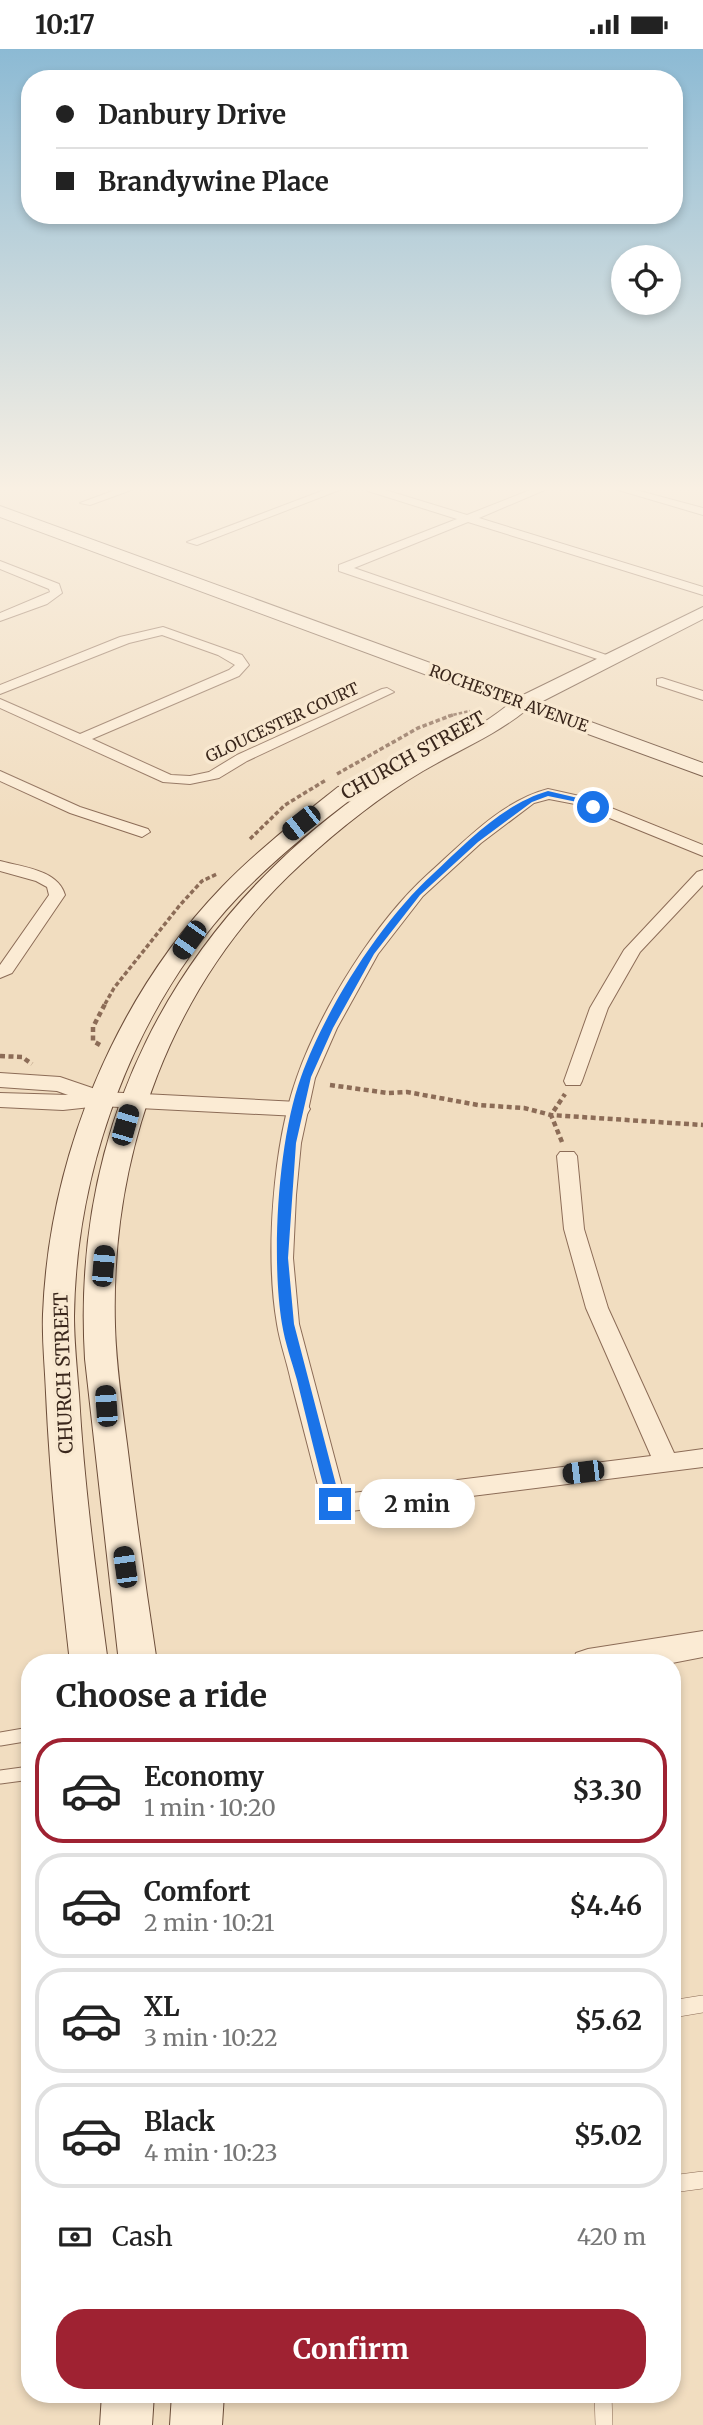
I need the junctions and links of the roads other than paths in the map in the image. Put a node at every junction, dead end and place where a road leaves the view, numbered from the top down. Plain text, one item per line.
1 (45, 600) edge
2 (242, 600) edge
3 (437, 600) edge
4 (703, 612) edge
5 (0, 617) edge
6 (611, 659) junction
7 (662, 682) dead end
8 (0, 690) edge
9 (387, 692) dead end
10 (703, 695) edge
11 (0, 703) edge
12 (523, 703) junction
13 (82, 738) junction
14 (703, 769) edge
15 (0, 775) edge
16 (7, 785) edge
17 (142, 831) dead end
18 (703, 851) edge
19 (0, 866) edge
20 (703, 875) edge
21 (0, 973) edge
22 (0, 1080) edge
23 (573, 1081) road end
24 (100, 1099) junction
25 (0, 1100) edge
26 (133, 1101) junction
27 (298, 1109) junction
28 (567, 1156) road end
29 (703, 1458) edge
30 (666, 1462) junction
31 (703, 1644) edge
32 (88, 1654) edge
33 (137, 1654) edge
34 (642, 1654) edge
35 (21, 1736) edge
36 (0, 1739) edge
37 (21, 1774) edge
38 (0, 1777) edge
39 (681, 2004) edge
40 (703, 2004) edge
41 (703, 2180) edge
42 (681, 2183) edge
43 (128, 2403) edge
44 (197, 2403) edge
45 (603, 2403) edge
46 (127, 2425) edge
47 (196, 2425) edge
48 (604, 2425) edge

1 - 5 street
2 - 12 main road, ROCHESTER AVENUE
3 - 6 street
4 - 6 main road, CHURCH STREET
6 - 12 main road, CHURCH STREET
7 - 10 street
8 - 13 street
9 - 13 street, GLOUCESTER COURT
11 - 13 street
12 - 14 main road, ROCHESTER AVENUE
12 - 24 main road, CHURCH STREET
12 - 26 main road, CHURCH STREET
15 - 16 street
16 - 17 street
18 - 27 street
19 - 21 street
20 - 23 street
22 - 24 street
24 - 25 street
24 - 26 street
24 - 32 main road, CHURCH STREET
26 - 27 street
26 - 33 main road, CHURCH STREET
27 - 30 street
28 - 30 street
29 - 30 street
31 - 34 street
35 - 36 lane
37 - 38 lane
39 - 40 lane
41 - 42 lane
43 - 46 main road
44 - 47 main road
45 - 48 lane

